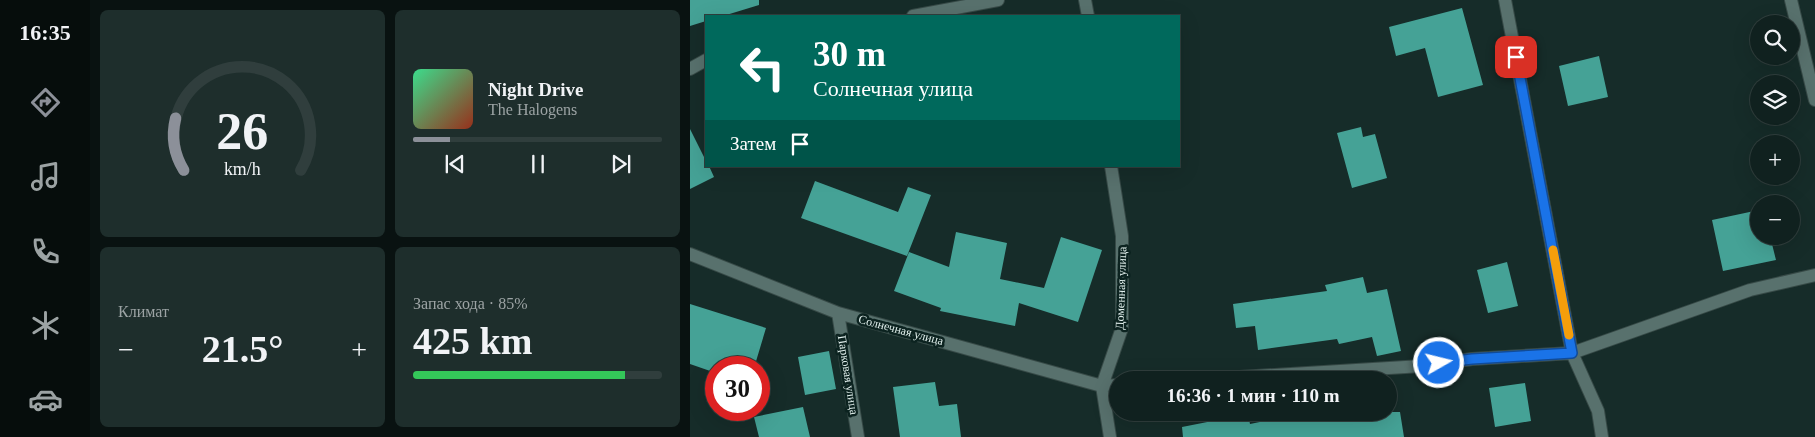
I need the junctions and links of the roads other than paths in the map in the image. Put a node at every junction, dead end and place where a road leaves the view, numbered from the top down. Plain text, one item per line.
1 (998, 0) edge
2 (1085, 0) edge
3 (1505, 0) edge
4 (1792, 0) edge
5 (918, 15) edge
6 (1088, 15) edge
7 (705, 61) edge
8 (690, 69) edge
9 (1815, 100) edge
10 (1111, 167) edge
11 (690, 254) edge
12 (1815, 275) edge
13 (838, 313) junction
14 (1572, 353) junction
15 (1340, 371) edge
16 (1102, 386) junction
17 (1109, 386) edge
18 (858, 437) edge
19 (1110, 437) edge
20 (1602, 437) edge

1 - 5 street
2 - 6 street
3 - 14 street
4 - 9 street
7 - 8 street
10 - 16 street, Доменная улица
11 - 13 street, Солнечная улица
12 - 14 street
13 - 16 street, Солнечная улица
13 - 18 street, Парковая улица
14 - 15 street
14 - 20 street
16 - 17 street, Солнечная улица
16 - 19 street, Доменная улица

